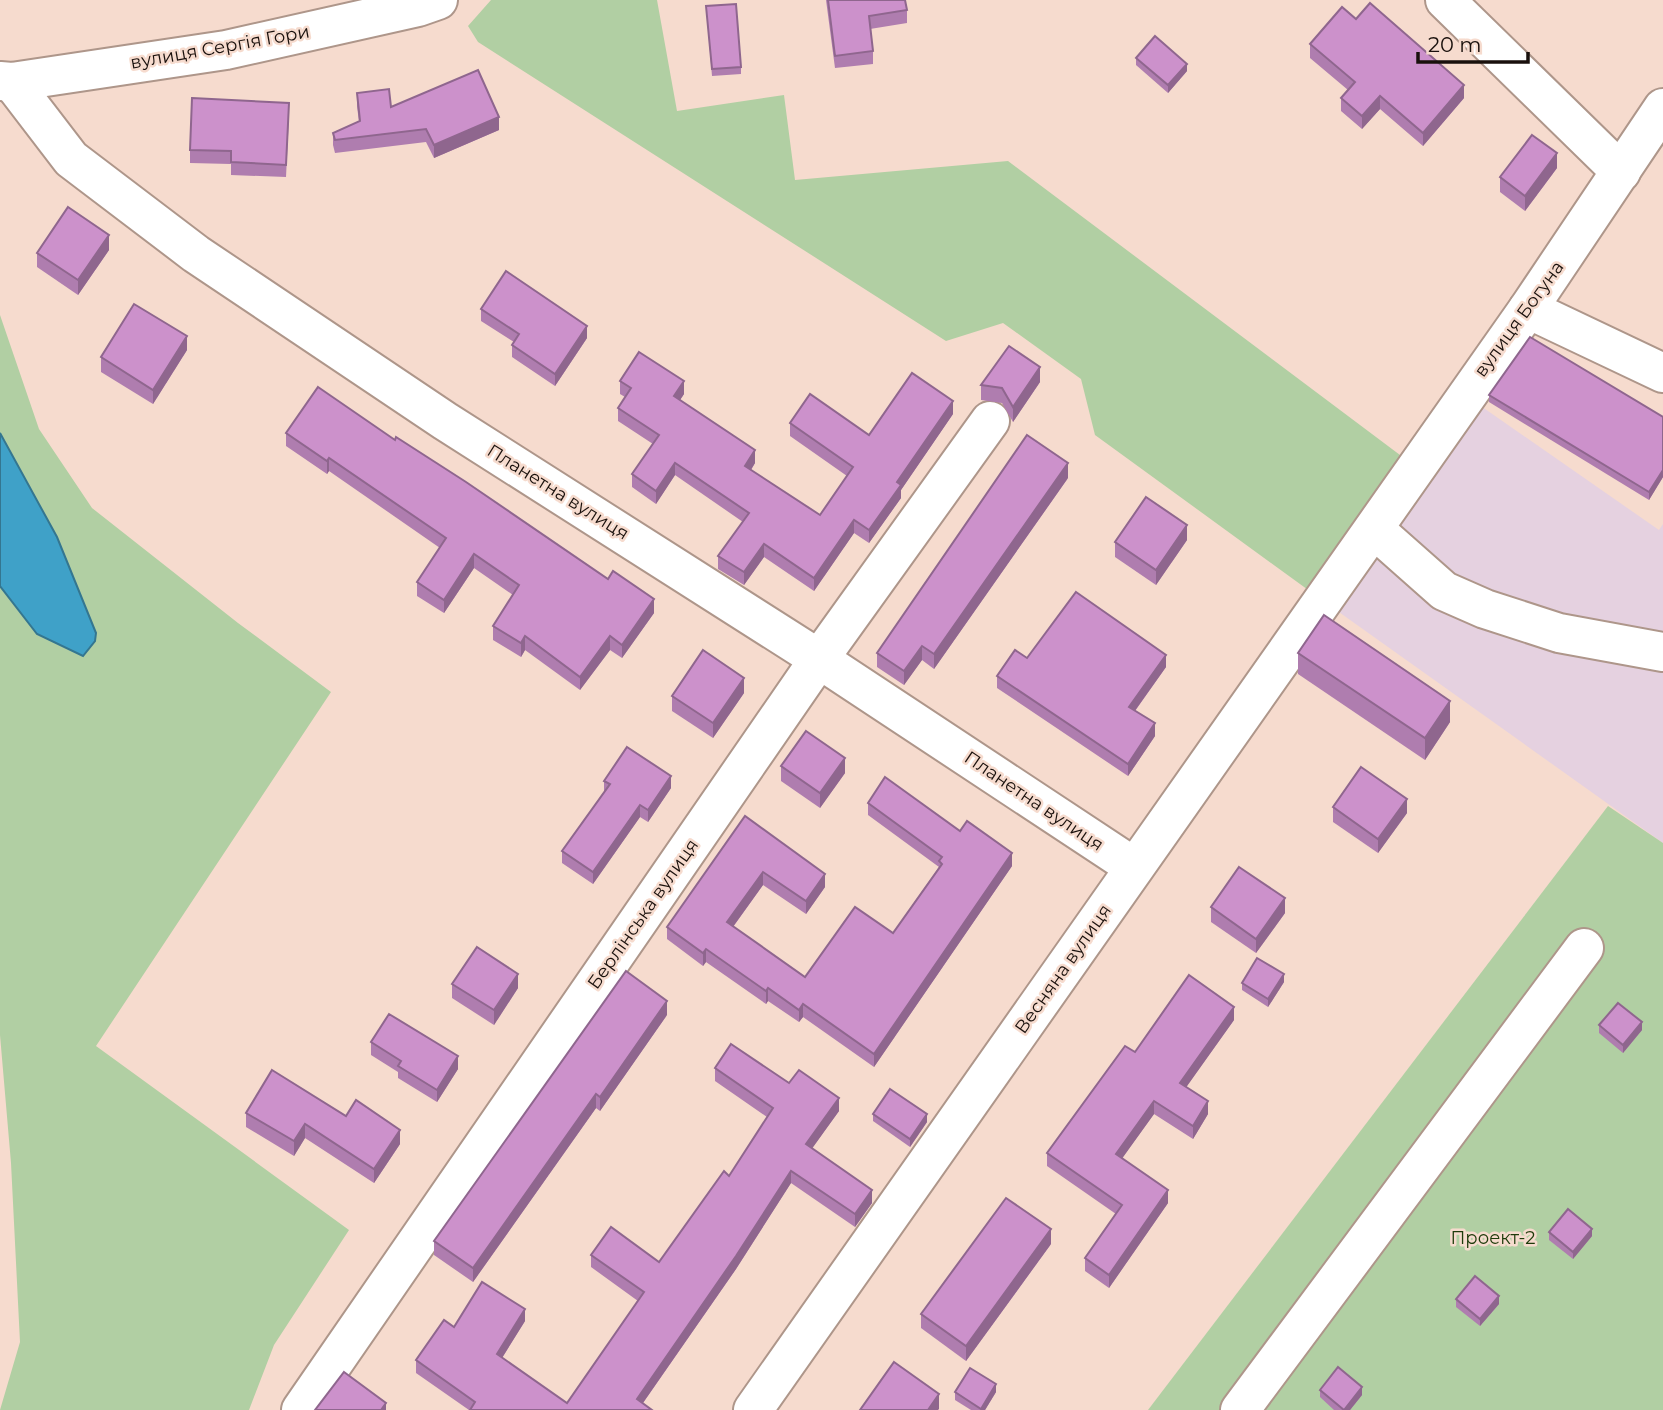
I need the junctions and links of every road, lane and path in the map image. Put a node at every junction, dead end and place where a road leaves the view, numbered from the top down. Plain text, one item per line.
1 (438, 0) edge
2 (1446, 0) edge
3 (6, 82) edge
4 (1663, 108) edge
5 (1621, 172) junction
6 (1528, 309) junction
7 (1663, 373) edge
8 (990, 421) dead end
9 (1374, 529) junction
10 (1663, 652) edge
11 (819, 659) junction
12 (1134, 867) junction
13 (1584, 948) dead end
14 (301, 1410) edge
15 (753, 1410) edge
16 (1240, 1410) edge

1 - 3 street, вулиця Сергія Гори
2 - 5 street
3 - 11 street, Планетна вулиця
4 - 5 street, вулиця Богуна
5 - 6 street, вулиця Богуна
6 - 7 street
6 - 9 street, вулиця Богуна
8 - 11 street, Берлінська вулиця
9 - 10 street
9 - 12 street, Весняна вулиця
11 - 12 street, Планетна вулиця
11 - 14 street, Берлінська вулиця
12 - 15 street, Весняна вулиця
13 - 16 street

